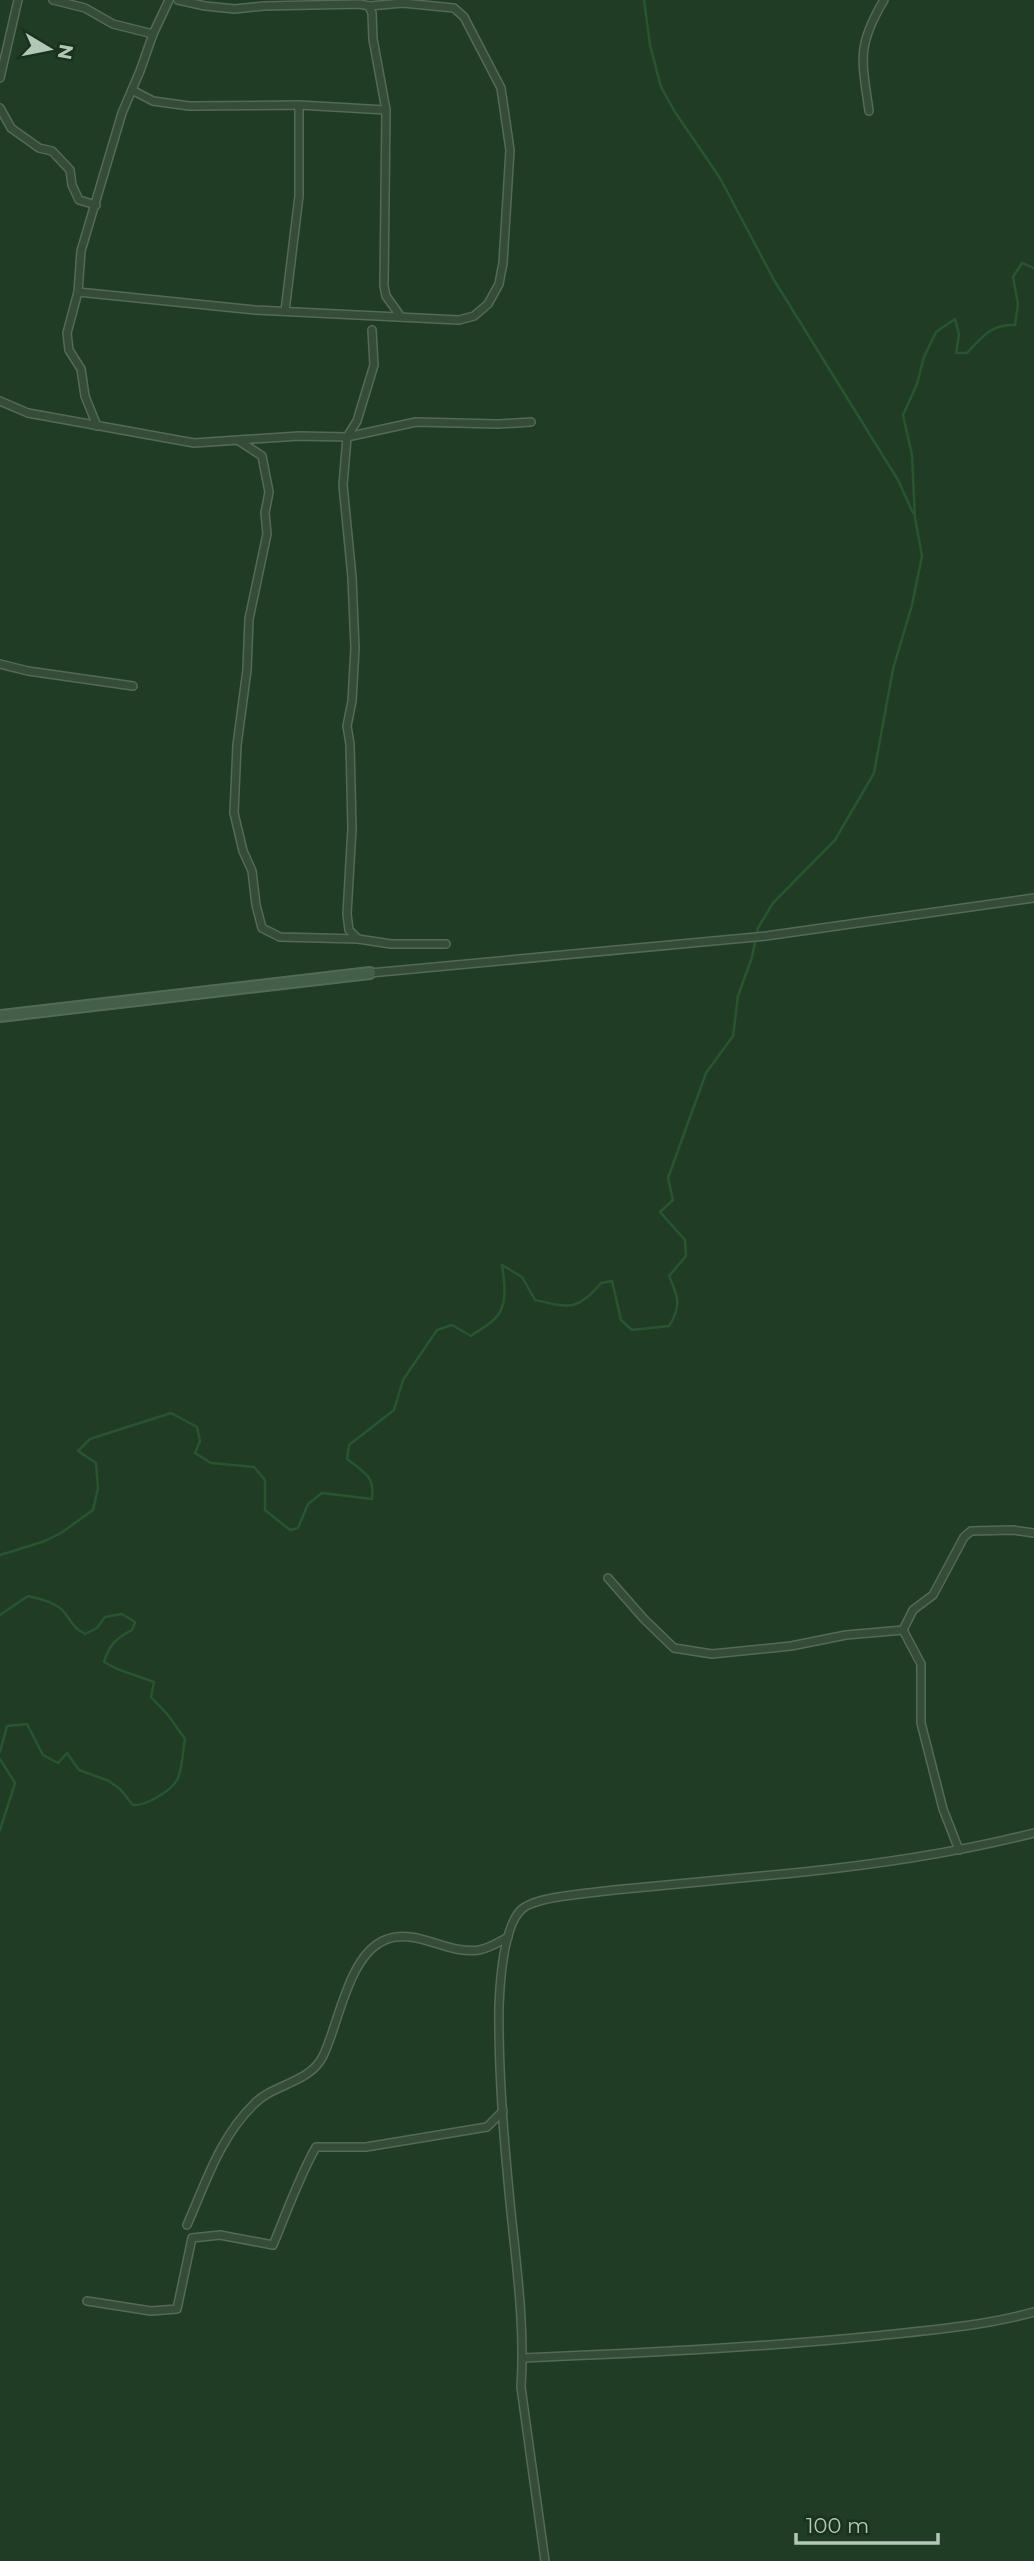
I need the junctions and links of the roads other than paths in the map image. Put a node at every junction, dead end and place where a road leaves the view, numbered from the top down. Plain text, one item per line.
1 (18, 0) edge
2 (53, 0) edge
3 (169, 0) edge
4 (178, 0) edge
5 (884, 0) edge
6 (369, 6) junction
7 (153, 34) junction
8 (0, 78) edge
9 (132, 90) junction
10 (299, 105) junction
11 (0, 108) edge
12 (386, 110) junction
13 (869, 111) dead end
14 (96, 205) junction
15 (78, 292) junction
16 (285, 311) junction
17 (401, 317) junction
18 (372, 330) dead end
19 (0, 401) edge
20 (531, 422) dead end
21 (97, 426) junction
22 (347, 437) junction
23 (239, 441) junction
24 (0, 664) edge
25 (133, 686) dead end
26 (1034, 898) edge
27 (358, 939) junction
28 (446, 944) dead end
29 (373, 972) joint
30 (0, 1016) edge
31 (1034, 1533) edge
32 (608, 1578) dead end
33 (903, 1630) junction
34 (1034, 1833) edge
35 (959, 1850) junction
36 (508, 1937) junction
37 (503, 2111) junction
38 (187, 2225) dead end
39 (87, 2301) dead end
40 (1034, 2312) edge
41 (523, 2358) junction
42 (545, 2561) edge

1 - 8 street
2 - 7 street
3 - 7 street
4 - 6 street
5 - 13 street
6 - 12 street
6 - 17 street
7 - 9 street
9 - 10 street
9 - 14 street
10 - 12 street
10 - 16 street
11 - 14 street
12 - 17 street
14 - 15 street
15 - 16 street
15 - 21 street
16 - 17 street
18 - 22 street
19 - 21 street
20 - 22 street
21 - 23 street
22 - 23 street
22 - 27 street
23 - 27 street
24 - 25 street
26 - 29 street
27 - 28 street
29 - 30 street
31 - 33 street
32 - 33 street
33 - 35 street
34 - 35 street
35 - 36 street
36 - 37 street
36 - 38 street
37 - 39 street
37 - 41 street
40 - 41 street
41 - 42 street

